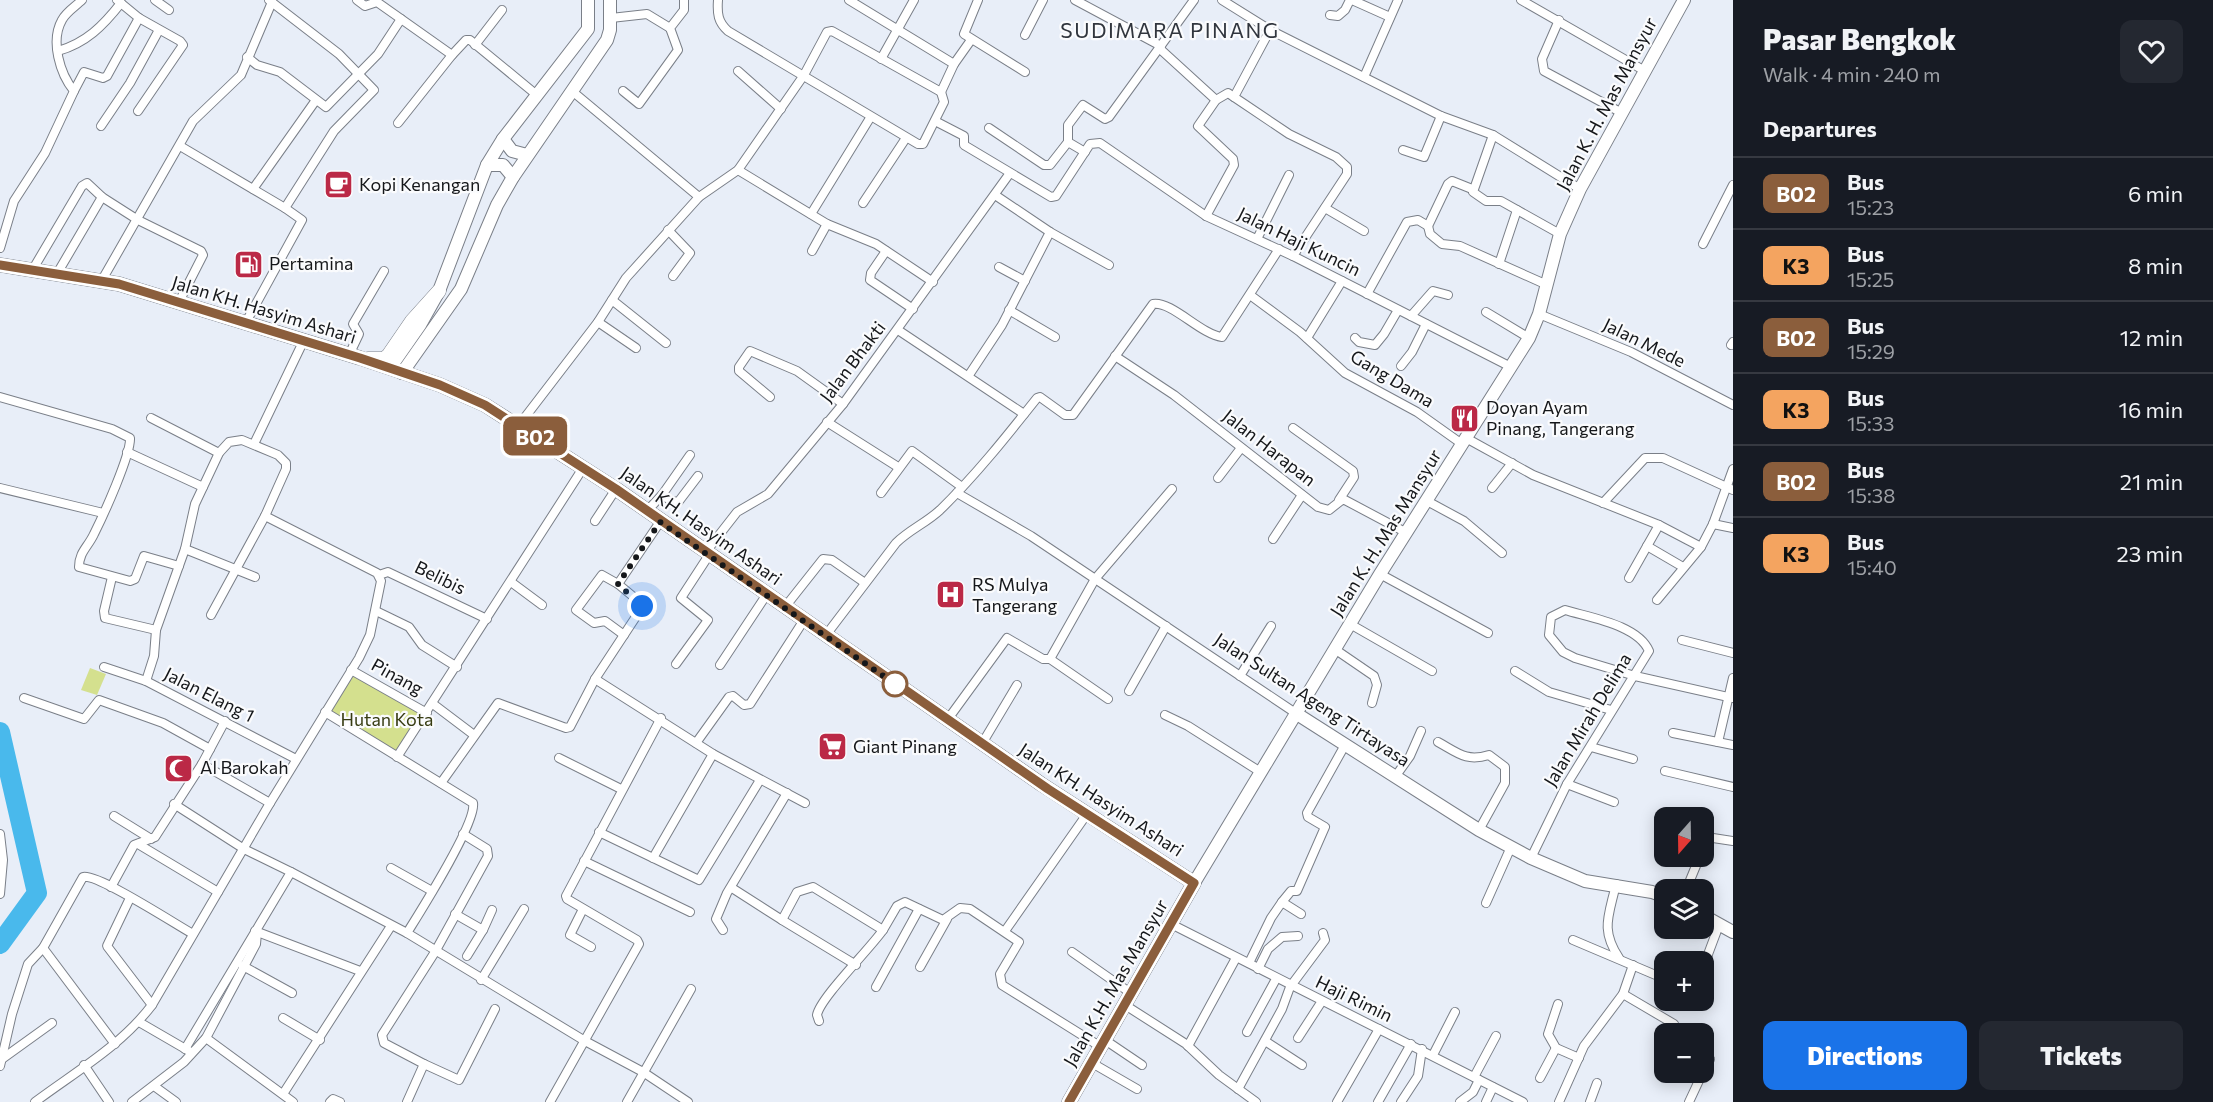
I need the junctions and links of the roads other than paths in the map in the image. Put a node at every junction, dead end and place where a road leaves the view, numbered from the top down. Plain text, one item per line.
1 (82, 0) edge
2 (155, 0) edge
3 (357, 0) edge
4 (588, 0) edge
5 (610, 0) edge
6 (684, 0) edge
7 (718, 0) edge
8 (849, 0) edge
9 (914, 0) edge
10 (978, 0) edge
11 (1043, 0) edge
12 (1075, 0) edge
13 (1194, 0) edge
14 (1222, 0) edge
15 (1351, 0) edge
16 (1398, 0) edge
17 (1521, 0) edge
18 (1684, 0) edge
19 (119, 2) edge
20 (276, 2) edge
21 (169, 10) dead end
22 (502, 10) dead end
23 (1330, 15) dead end
24 (1390, 17) junction
25 (139, 18) junction
26 (611, 18) junction
27 (401, 19) junction
28 (1559, 20) junction
29 (670, 28) junction
30 (898, 29) junction
31 (159, 30) junction
32 (1270, 30) junction
33 (1025, 35) dead end
34 (971, 40) junction
35 (475, 45) junction
36 (1160, 47) junction
37 (58, 51) junction
38 (452, 56) junction
39 (247, 57) junction
40 (881, 58) junction
41 (954, 64) junction
42 (1645, 70) junction
43 (738, 71) dead end
44 (1025, 72) dead end
45 (360, 74) junction
46 (804, 75) junction
47 (1364, 77) junction
48 (74, 91) junction
49 (572, 91) junction
50 (623, 91) dead end
51 (940, 92) junction
52 (538, 96) junction
53 (1234, 97) junction
54 (316, 100) junction
55 (1216, 100) junction
56 (781, 109) junction
57 (138, 111) dead end
58 (1622, 113) junction
59 (1441, 116) junction
60 (870, 117) junction
61 (935, 121) junction
62 (398, 123) dead end
63 (100, 126) dead end
64 (989, 128) dead end
65 (1493, 135) junction
66 (906, 138) junction
67 (503, 139) junction
68 (1068, 142) junction
69 (180, 146) junction
70 (1403, 150) dead end
71 (1084, 152) junction
72 (527, 155) junction
73 (487, 165) junction
74 (738, 170) junction
75 (1010, 173) junction
76 (1289, 175) dead end
77 (513, 177) junction
78 (1733, 185) edge
79 (253, 189) junction
80 (1472, 189) junction
81 (1580, 189) junction
82 (995, 195) junction
83 (102, 197) junction
84 (699, 197) junction
85 (863, 203) dead end
86 (285, 208) junction
87 (1325, 208) junction
88 (1517, 210) junction
89 (811, 214) junction
90 (1206, 216) junction
91 (138, 220) junction
92 (827, 224) junction
93 (1428, 226) junction
94 (668, 231) junction
95 (1364, 231) dead end
96 (1050, 232) junction
97 (1560, 234) junction
98 (1257, 239) junction
99 (1704, 244) dead end
100 (0, 248) edge
101 (1279, 249) junction
102 (812, 251) dead end
103 (886, 251) junction
104 (1293, 256) junction
105 (1498, 264) junction
106 (0, 265) edge
107 (1109, 265) dead end
108 (999, 267) dead end
109 (33, 269) junction
110 (384, 271) dead end
111 (58, 273) junction
112 (673, 276) dead end
113 (102, 280) junction
114 (1025, 281) junction
115 (1342, 281) junction
116 (933, 282) junction
117 (1545, 284) junction
118 (439, 291) junction
119 (1366, 294) junction
120 (1250, 295) junction
121 (1448, 295) dead end
122 (612, 300) junction
123 (179, 303) junction
124 (913, 309) junction
125 (1009, 310) junction
126 (1398, 310) junction
127 (1486, 312) dead end
128 (1539, 314) junction
129 (1411, 316) junction
130 (598, 321) junction
131 (245, 324) junction
132 (1426, 324) junction
133 (898, 330) junction
134 (1055, 337) dead end
135 (1307, 338) junction
136 (1528, 338) junction
137 (1355, 339) dead end
138 (303, 342) junction
139 (666, 343) dead end
140 (636, 348) dead end
141 (355, 356) junction
142 (1115, 356) junction
143 (1401, 366) dead end
144 (1510, 367) junction
145 (396, 371) junction
146 (969, 375) junction
147 (0, 397) edge
148 (770, 397) dead end
149 (843, 404) junction
150 (1733, 405) edge
151 (1024, 414) junction
152 (151, 418) dead end
153 (827, 422) junction
154 (519, 425) junction
155 (1293, 428) dead end
156 (1464, 441) junction
157 (254, 444) junction
158 (1241, 448) junction
159 (127, 452) junction
160 (219, 453) junction
161 (690, 455) dead end
162 (1512, 463) junction
163 (898, 467) junction
164 (583, 468) junction
165 (1733, 469) edge
166 (698, 476) dead end
167 (1218, 478) dead end
168 (203, 487) junction
169 (0, 488) edge
170 (1492, 488) dead end
171 (616, 489) junction
172 (1172, 489) dead end
173 (959, 490) junction
174 (1729, 490) edge
175 (881, 493) dead end
176 (662, 495) junction
177 (1302, 495) junction
178 (1339, 500) junction
179 (1426, 501) junction
180 (1603, 503) junction
181 (646, 512) junction
182 (103, 513) junction
183 (265, 516) junction
184 (596, 521) dead end
185 (660, 522) junction
186 (1713, 524) junction
187 (1659, 525) junction
188 (1733, 528) edge
189 (1407, 533) junction
190 (1273, 538) dead end
191 (1647, 546) junction
192 (1701, 547) junction
193 (185, 549) junction
194 (1502, 553) dead end
195 (707, 554) junction
196 (179, 566) junction
197 (1683, 567) junction
198 (236, 569) junction
199 (377, 573) junction
200 (1380, 574) junction
201 (255, 577) dead end
202 (112, 578) junction
203 (1629, 578) dead end
204 (1095, 579) junction
205 (511, 582) junction
206 (865, 583) junction
207 (618, 584) junction
208 (766, 594) junction
209 (1657, 600) dead end
210 (542, 605) dead end
211 (785, 607) junction
212 (376, 611) junction
213 (211, 615) dead end
214 (487, 619) junction
215 (804, 620) junction
216 (1350, 624) junction
217 (1166, 626) junction
218 (1271, 626) dead end
219 (156, 630) junction
220 (1488, 633) dead end
221 (624, 634) junction
222 (826, 635) junction
223 (1682, 640) dead end
224 (1336, 650) junction
225 (1733, 653) edge
226 (1050, 659) junction
227 (676, 664) dead end
228 (720, 665) dead end
229 (457, 666) junction
230 (104, 667) dead end
231 (351, 670) junction
232 (1432, 671) dead end
233 (1515, 671) dead end
234 (1240, 676) junction
235 (1635, 676) junction
236 (1733, 678) edge
237 (596, 679) junction
238 (146, 681) junction
239 (1017, 685) dead end
240 (1129, 691) dead end
241 (24, 698) dead end
242 (1731, 698) edge
243 (1108, 699) dead end
244 (433, 704) junction
245 (1371, 704) dead end
246 (1611, 710) junction
247 (325, 712) junction
248 (427, 713) junction
249 (1297, 714) junction
250 (1164, 715) dead end
251 (661, 718) junction
252 (948, 718) junction
253 (225, 721) junction
254 (1421, 732) dead end
255 (1673, 733) dead end
256 (474, 735) junction
257 (982, 742) junction
258 (1438, 742) dead end
259 (1718, 742) junction
260 (696, 743) junction
261 (1345, 745) junction
262 (1733, 746) edge
263 (1591, 747) junction
264 (210, 749) junction
265 (713, 754) junction
266 (397, 757) junction
267 (559, 758) dead end
268 (296, 759) junction
269 (1633, 759) dead end
270 (202, 764) junction
271 (1259, 771) junction
272 (1665, 771) dead end
273 (1395, 777) junction
274 (760, 780) junction
275 (441, 783) junction
276 (1567, 784) junction
277 (1733, 787) edge
278 (621, 789) junction
279 (788, 793) junction
280 (1614, 802) dead end
281 (270, 803) junction
282 (805, 803) dead end
283 (174, 804) junction
284 (1087, 814) junction
285 (114, 816) dead end
286 (1479, 830) junction
287 (599, 832) junction
288 (0, 834) edge
289 (463, 834) junction
290 (1714, 838) edge
291 (151, 839) junction
292 (1733, 841) edge
293 (138, 844) junction
294 (1511, 847) junction
295 (244, 849) junction
296 (653, 858) junction
297 (1532, 858) junction
298 (584, 861) junction
299 (391, 868) dead end
300 (291, 872) junction
301 (1194, 883) junction
302 (1616, 884) junction
303 (111, 887) junction
304 (732, 888) junction
305 (432, 891) junction
306 (218, 892) junction
307 (1654, 892) edge
308 (0, 894) edge
309 (130, 898) junction
310 (1282, 902) junction
311 (1486, 903) dead end
312 (524, 909) dead end
313 (583, 909) junction
314 (919, 909) junction
315 (492, 910) dead end
316 (690, 912) dead end
317 (455, 914) junction
318 (1301, 914) dead end
319 (947, 919) junction
320 (782, 920) junction
321 (1714, 922) edge
322 (1171, 924) junction
323 (1719, 925) junction
324 (390, 926) junction
325 (483, 930) junction
326 (723, 930) dead end
327 (883, 930) junction
328 (1005, 931) junction
329 (256, 932) junction
330 (1733, 932) edge
331 (407, 933) junction
332 (1323, 933) dead end
333 (193, 934) junction
334 (1298, 936) dead end
335 (1573, 940) dead end
336 (591, 947) dead end
337 (43, 948) junction
338 (1709, 951) edge
339 (435, 952) junction
340 (1072, 952) dead end
341 (467, 956) dead end
342 (1236, 958) junction
343 (1619, 959) junction
344 (1249, 963) junction
345 (856, 965) junction
346 (1633, 965) junction
347 (243, 966) junction
348 (921, 967) dead end
349 (1258, 969) junction
350 (360, 971) junction
351 (1654, 974) edge
352 (1276, 979) junction
353 (481, 980) junction
354 (876, 987) dead end
355 (1290, 987) junction
356 (691, 989) dead end
357 (292, 993) dead end
358 (1623, 994) junction
359 (1128, 999) junction
360 (1322, 1002) junction
361 (1558, 1004) dead end
362 (152, 1005) junction
363 (495, 1009) dead end
364 (1455, 1012) dead end
365 (283, 1018) dead end
366 (819, 1021) dead end
367 (140, 1022) junction
368 (52, 1023) dead end
369 (1672, 1023) edge
370 (1379, 1029) junction
371 (1247, 1032) dead end
372 (1496, 1036) dead end
373 (206, 1038) junction
374 (1298, 1038) dead end
375 (320, 1040) junction
376 (585, 1041) junction
377 (1265, 1041) junction
378 (1103, 1043) junction
379 (115, 1044) junction
380 (1412, 1044) junction
381 (1188, 1046) junction
382 (1556, 1048) junction
383 (1422, 1049) junction
384 (189, 1051) junction
385 (1433, 1055) junction
386 (1579, 1058) junction
387 (1, 1062) edge
388 (1092, 1063) junction
389 (424, 1064) junction
390 (84, 1065) junction
391 (1142, 1065) dead end
392 (1302, 1065) dead end
393 (643, 1072) junction
394 (1477, 1078) junction
395 (1540, 1078) dead end
396 (1598, 1083) dead end
397 (1698, 1083) edge
398 (154, 1086) junction
399 (1493, 1087) junction
400 (1137, 1089) dead end
401 (1238, 1089) junction
402 (283, 1094) junction
403 (35, 1102) edge
404 (110, 1102) edge
405 (132, 1102) edge
406 (176, 1102) edge
407 (293, 1102) edge
408 (330, 1102) edge
409 (340, 1102) edge
410 (407, 1102) edge
411 (550, 1102) edge
412 (627, 1102) edge
413 (688, 1102) edge
414 (1069, 1102) edge
415 (1256, 1102) edge
416 (1337, 1102) edge
417 (1378, 1102) edge
418 (1401, 1102) edge
419 (1460, 1102) edge
420 (1486, 1102) edge
421 (1523, 1102) edge
422 (1559, 1102) edge
423 (1590, 1102) edge
424 (1689, 1102) edge

1 - 37 street
2 - 21 street
3 - 27 street
4 - 52 main road
5 - 26 main road
6 - 29 street
7 - 46 street
8 - 30 street
9 - 30 street
10 - 34 street
11 - 33 street
12 - 36 street
13 - 36 street
14 - 32 street
15 - 23 street
15 - 24 street
16 - 24 street
17 - 28 street
18 - 42 main road, Jalan K. H. Mas Mansyur
19 - 25 street
19 - 37 street
20 - 39 street
20 - 45 street
22 - 35 street
24 - 47 street
25 - 31 street
25 - 48 street
26 - 29 street
26 - 49 main road
27 - 38 street
27 - 45 street
28 - 42 street
28 - 58 street
29 - 50 street
30 - 40 street
30 - 41 street
31 - 57 street
31 - 63 street
32 - 47 street
32 - 53 street
34 - 41 street
34 - 44 street
35 - 38 street
35 - 52 street
36 - 55 street
36 - 68 street
37 - 48 street
38 - 62 street
39 - 54 street
39 - 69 street
40 - 46 street
40 - 51 street
41 - 51 street
42 - 58 main road, Jalan K. H. Mas Mansyur
43 - 56 street
45 - 54 street
45 - 86 street
46 - 56 street
46 - 60 street
47 - 59 street
48 - 100 street
49 - 72 main road
49 - 84 street
51 - 61 street
52 - 67 main road
53 - 55 street
53 - 87 street
54 - 79 street
55 - 90 street
56 - 74 street
58 - 81 main road, Jalan K. H. Mas Mansyur
59 - 65 street
59 - 70 street
60 - 66 street
60 - 89 street
61 - 66 street
61 - 75 street
64 - 68 street
65 - 80 street
65 - 81 street
66 - 85 street
67 - 72 main road
67 - 73 main road
68 - 71 street
69 - 79 street
69 - 91 street
71 - 75 street
71 - 90 street, Jalan Haji Kuncin
72 - 77 main road
73 - 77 main road
73 - 118 main road
74 - 84 street
74 - 89 street
75 - 82 street, Jalan Bhakti
76 - 98 street
77 - 145 main road
78 - 99 street
79 - 86 street
80 - 88 street
80 - 93 street
81 - 97 main road, Jalan K. H. Mas Mansyur
82 - 96 street
82 - 116 street, Jalan Bhakti
83 - 91 street
83 - 109 street
83 - 111 street
84 - 94 street
86 - 131 street
87 - 95 street
87 - 104 street
88 - 97 street
88 - 105 street
89 - 92 street
90 - 98 street, Jalan Haji Kuncin
91 - 113 street
91 - 123 street
92 - 102 street
92 - 103 street
93 - 105 street
93 - 119 street
94 - 112 street
94 - 122 street
96 - 107 street
96 - 114 street
97 - 117 main road, Jalan K. H. Mas Mansyur
98 - 101 street, Jalan Haji Kuncin
101 - 104 street, Jalan Haji Kuncin
101 - 120 street
103 - 116 street
103 - 124 street
104 - 115 street, Jalan Haji Kuncin
105 - 117 street
106 - 109 main road, Jalan KH. Hasyim Ashari
108 - 114 street
109 - 111 main road, Jalan KH. Hasyim Ashari
110 - 141 street
111 - 113 main road, Jalan KH. Hasyim Ashari
113 - 123 main road, Jalan KH. Hasyim Ashari
114 - 125 street
115 - 119 street, Jalan Haji Kuncin
115 - 135 street
116 - 124 street, Jalan Bhakti
117 - 128 main road, Jalan K. H. Mas Mansyur
118 - 141 main road
118 - 145 main road
119 - 126 street, Jalan Haji Kuncin
120 - 135 street, Gang Dama
120 - 142 street
121 - 129 street
122 - 130 street
122 - 139 street
123 - 131 main road, Jalan KH. Hasyim Ashari
124 - 133 street, Jalan Bhakti
125 - 134 street
125 - 146 street
126 - 129 street, Jalan Haji Kuncin
126 - 137 street
127 - 136 street
128 - 136 main road, Jalan K. H. Mas Mansyur
128 - 150 street, Jalan Mede
129 - 132 street, Jalan Haji Kuncin
130 - 140 street
130 - 154 street
131 - 138 main road, Jalan KH. Hasyim Ashari
132 - 143 street
132 - 144 street, Jalan Haji Kuncin
133 - 146 street
133 - 149 street, Jalan Bhakti
135 - 156 street, Gang Dama
136 - 144 main road, Jalan K. H. Mas Mansyur
138 - 141 main road, Jalan KH. Hasyim Ashari
138 - 157 street
141 - 145 main road, Jalan KH. Hasyim Ashari
142 - 151 street
142 - 158 street, Jalan Harapan
144 - 156 main road, Jalan K. H. Mas Mansyur
145 - 154 main road, Jalan KH. Hasyim Ashari
146 - 151 street
147 - 159 street
148 - 149 street
149 - 153 street, Jalan Bhakti
151 - 173 street
152 - 160 street
153 - 163 street
153 - 195 street, Jalan Bhakti
154 - 164 main road, Jalan KH. Hasyim Ashari
155 - 178 street
156 - 162 street, Gang Dama
156 - 179 main road, Jalan K. H. Mas Mansyur
157 - 160 street
157 - 183 street
158 - 167 street
158 - 177 street, Jalan Harapan
159 - 168 street
159 - 182 street
160 - 168 street
161 - 176 street
162 - 170 street
162 - 180 street, Gang Dama
163 - 173 street, Jalan Sultan Ageng Tirtayasa
163 - 175 street
164 - 171 main road, Jalan KH. Hasyim Ashari
164 - 205 street
165 - 174 street
166 - 176 street
168 - 193 street
169 - 182 street
171 - 181 main road, Jalan KH. Hasyim Ashari
171 - 184 street
172 - 204 street
173 - 204 street, Jalan Sultan Ageng Tirtayasa
173 - 206 street
174 - 180 street
174 - 186 street
176 - 181 street
177 - 178 street, Jalan Harapan
177 - 190 street
178 - 189 street, Jalan Harapan
179 - 189 main road, Jalan K. H. Mas Mansyur
179 - 194 street
180 - 187 street, Gang Dama
181 - 185 main road, Jalan KH. Hasyim Ashari
182 - 202 street
183 - 198 street
183 - 199 street, Belibis
185 - 195 main road, Jalan KH. Hasyim Ashari
185 - 207 street
186 - 188 street
186 - 192 street
187 - 191 street
187 - 192 street, Gang Dama
189 - 200 main road, Jalan K. H. Mas Mansyur
191 - 197 street
191 - 203 street
192 - 197 street
193 - 196 street
193 - 198 street
195 - 208 main road, Jalan KH. Hasyim Ashari
195 - 227 street, Jalan Bhakti
196 - 202 street
196 - 219 street
197 - 209 street
198 - 201 street
198 - 213 street
199 - 212 street
199 - 214 street, Belibis
200 - 216 main road, Jalan K. H. Mas Mansyur
200 - 220 street
202 - 219 street
204 - 217 street, Jalan Sultan Ageng Tirtayasa
204 - 226 street
205 - 210 street
205 - 214 street
206 - 211 street
206 - 222 street
207 - 221 street
207 - 221 street
208 - 211 main road, Jalan KH. Hasyim Ashari
208 - 228 street
211 - 215 main road, Jalan KH. Hasyim Ashari
212 - 229 street
212 - 231 street
214 - 229 street
215 - 222 main road, Jalan KH. Hasyim Ashari
215 - 260 street
216 - 224 main road, Jalan K. H. Mas Mansyur
216 - 232 street
217 - 234 street, Jalan Sultan Ageng Tirtayasa
217 - 240 street
218 - 234 street
219 - 238 street
221 - 237 street
222 - 252 main road, Jalan KH. Hasyim Ashari
223 - 225 street
224 - 245 street
224 - 249 main road, Jalan K. H. Mas Mansyur
226 - 243 street
226 - 252 street
229 - 244 street
230 - 238 street, Jalan Elang 1
231 - 247 street
231 - 248 street, Pinang
233 - 246 street
234 - 249 street, Jalan Sultan Ageng Tirtayasa
235 - 235 street, Jalan Mirah Delima
235 - 242 street
235 - 246 street, Jalan Mirah Delima
236 - 242 street
237 - 251 street
237 - 256 street
238 - 253 street, Jalan Elang 1
239 - 257 street
241 - 264 street
242 - 259 street
244 - 248 street
244 - 256 street
246 - 263 street, Jalan Mirah Delima
247 - 266 street
247 - 268 street
248 - 266 street
249 - 261 main road, Jalan Sultan Ageng Tirtayasa
249 - 271 main road, Jalan K. H. Mas Mansyur
250 - 271 street
251 - 260 street
251 - 278 street
252 - 257 main road, Jalan KH. Hasyim Ashari
253 - 264 street
253 - 268 street, Jalan Elang 1
254 - 273 street
255 - 259 street
256 - 275 street
257 - 284 main road, Jalan KH. Hasyim Ashari
258 - 286 street
259 - 262 street
260 - 265 street
261 - 273 main road, Jalan Sultan Ageng Tirtayasa
261 - 310 street
263 - 269 street
263 - 276 street, Jalan Mirah Delima
264 - 270 street
265 - 274 street
265 - 296 street
266 - 275 street
267 - 278 street
268 - 281 street
270 - 281 street
270 - 283 street
271 - 301 main road, Jalan K. H. Mas Mansyur
272 - 277 street
273 - 286 main road, Jalan Sultan Ageng Tirtayasa
274 - 279 street
274 - 296 street
275 - 289 street
276 - 280 street
276 - 297 street, Jalan Mirah Delima
278 - 287 street
279 - 282 street
279 - 304 street
281 - 295 street
283 - 291 street
283 - 295 street
284 - 301 main road, Jalan KH. Hasyim Ashari
284 - 328 street
285 - 291 street
286 - 294 main road, Jalan Sultan Ageng Tirtayasa
287 - 296 street
287 - 298 street
288 - 308 street
289 - 305 street
289 - 317 street
290 - 292 street
291 - 293 street
293 - 303 street
293 - 306 street
294 - 297 main road, Jalan Sultan Ageng Tirtayasa
294 - 311 street
295 - 300 street
295 - 306 street
297 - 302 main road, Jalan Sultan Ageng Tirtayasa
298 - 313 street
298 - 316 street
299 - 305 street
300 - 324 street
300 - 329 street
301 - 322 main road, Jalan K.H. Mas Mansyur
302 - 307 main road, Jalan Sultan Ageng Tirtayasa
302 - 343 street
303 - 309 street
303 - 337 street
304 - 320 street
304 - 326 street
305 - 331 street
306 - 333 street
309 - 333 street
309 - 362 street
310 - 318 street
310 - 344 street
312 - 353 street
313 - 336 street
313 - 376 street
314 - 319 street
314 - 327 street
314 - 354 street
315 - 325 street
317 - 325 street
317 - 339 street
319 - 328 street
319 - 348 street
320 - 327 street
320 - 345 street
321 - 323 main road
322 - 342 street, Haji Rimin
322 - 359 main road, Jalan K.H. Mas Mansyur
323 - 330 main road
323 - 338 street
324 - 331 street
324 - 350 street
325 - 341 street
327 - 345 street
328 - 378 street
329 - 347 street
329 - 350 street
329 - 384 street
331 - 339 street
332 - 355 street
333 - 362 street
334 - 349 street
335 - 343 street
337 - 379 street
337 - 387 street
339 - 353 street
339 - 389 street
340 - 359 street
342 - 344 street, Haji Rimin
342 - 381 street
343 - 346 street
344 - 349 street, Haji Rimin
345 - 366 street
346 - 351 street
346 - 358 street
347 - 357 street
347 - 373 street
349 - 352 street, Haji Rimin
350 - 375 street
352 - 355 street, Haji Rimin
352 - 371 street
353 - 376 street
355 - 360 street, Haji Rimin
355 - 377 street
356 - 393 street
358 - 369 street
358 - 386 street
359 - 378 main road, Jalan K.H. Mas Mansyur
359 - 381 street
360 - 370 street, Haji Rimin
360 - 374 street
361 - 382 street
362 - 367 street
363 - 389 street
364 - 385 street
365 - 375 street
367 - 379 street
367 - 384 street
368 - 387 street
370 - 380 street, Haji Rimin
370 - 416 street
372 - 394 street
373 - 384 street
373 - 402 street
375 - 402 street
376 - 393 street
376 - 411 street
377 - 392 street
377 - 401 street
378 - 388 main road, Jalan K.H. Mas Mansyur
378 - 391 street
379 - 390 street
380 - 383 street, Haji Rimin
380 - 417 street
381 - 401 street
382 - 386 street
382 - 395 street
383 - 385 street, Haji Rimin
383 - 418 street
384 - 398 street
385 - 394 street, Haji Rimin
386 - 422 street
388 - 400 street
388 - 414 main road, Jalan K.H. Mas Mansyur
389 - 410 street
390 - 403 street
390 - 404 street
393 - 412 street
393 - 413 street
394 - 399 street, Haji Rimin
394 - 419 street
396 - 423 street
397 - 424 street
398 - 405 street
398 - 406 street
399 - 420 street
399 - 421 street, Haji Rimin
401 - 415 street
402 - 407 street
408 - 409 street

